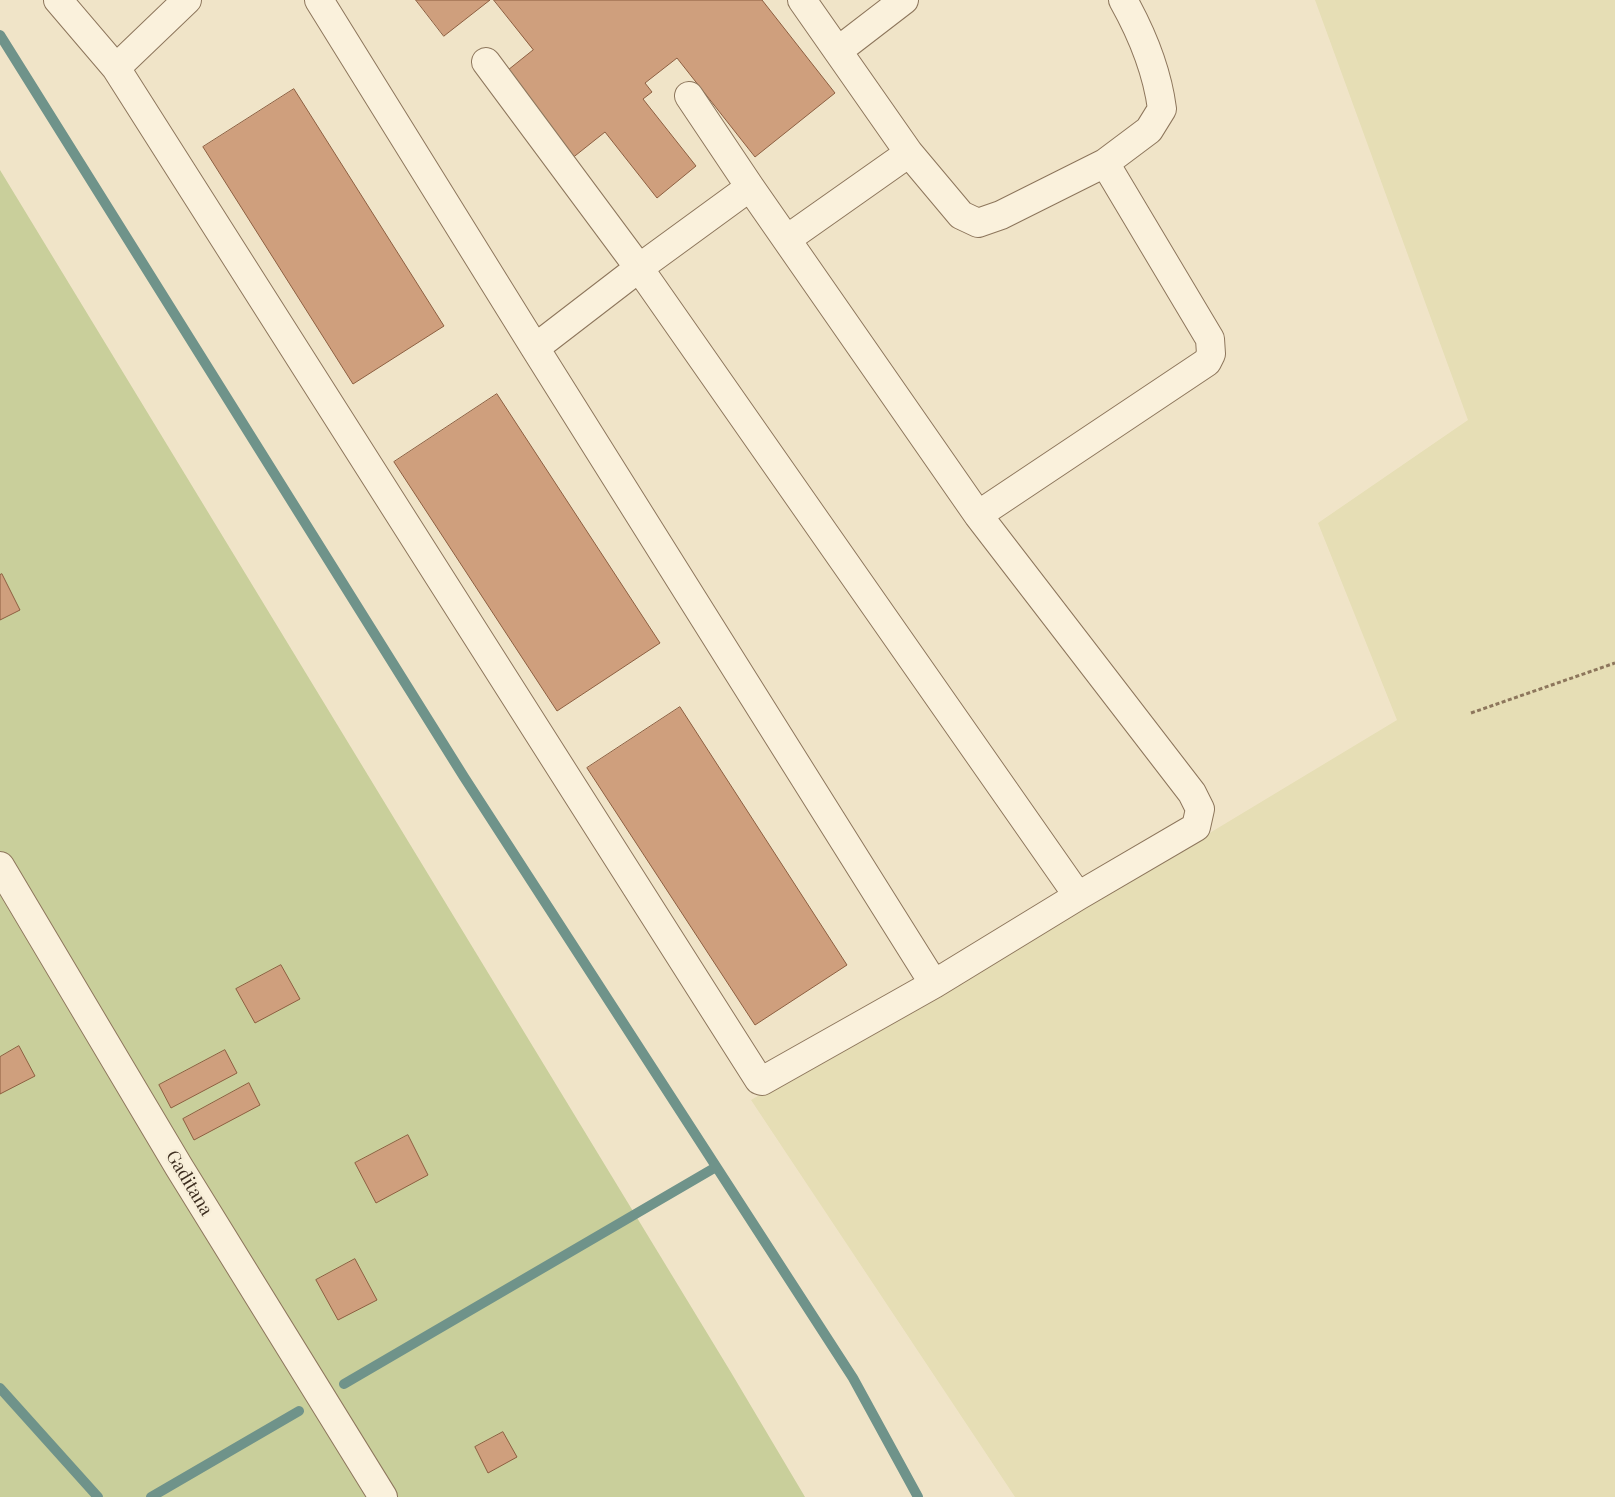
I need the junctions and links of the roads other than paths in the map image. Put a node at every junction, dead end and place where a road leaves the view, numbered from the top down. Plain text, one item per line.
1 (58, 0) edge
2 (187, 0) edge
3 (319, 0) edge
4 (802, 0) edge
5 (904, 0) edge
6 (1123, 0) edge
7 (839, 50) junction
8 (486, 62) dead end
9 (116, 68) junction
10 (690, 96) dead end
11 (909, 153) junction
12 (1106, 163) junction
13 (750, 187) junction
14 (787, 239) junction
15 (639, 268) junction
16 (535, 348) junction
17 (978, 514) junction
18 (0, 866) edge
19 (1078, 896) junction
20 (934, 984) junction
21 (383, 1497) edge

1 - 9 street
2 - 9 street
3 - 16 street
4 - 7 street
5 - 7 street
6 - 12 street
7 - 11 street
8 - 15 street
9 - 20 street
10 - 13 street
11 - 12 street
11 - 14 street
12 - 17 street
13 - 14 street
13 - 15 street
14 - 17 street
15 - 16 street
15 - 19 street
16 - 20 street
17 - 19 street
18 - 21 street, Gaditana
19 - 20 street

